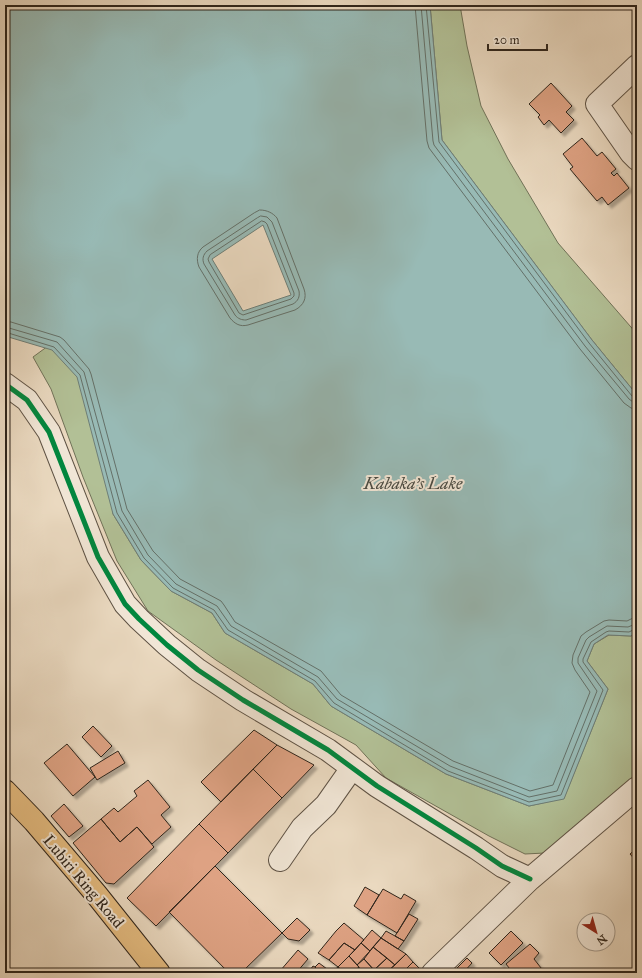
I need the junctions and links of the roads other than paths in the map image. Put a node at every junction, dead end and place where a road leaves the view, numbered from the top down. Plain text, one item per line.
1 (637, 66) edge
2 (637, 159) edge
3 (5, 384) edge
4 (352, 768) junction
5 (637, 788) edge
6 (5, 791) edge
7 (280, 860) dead end
8 (530, 879) junction
9 (159, 973) edge
10 (433, 973) edge

1 - 2 street
3 - 4 street
4 - 7 street
4 - 8 street
5 - 8 street
6 - 9 main road, Lubiri Ring Road
8 - 10 street

